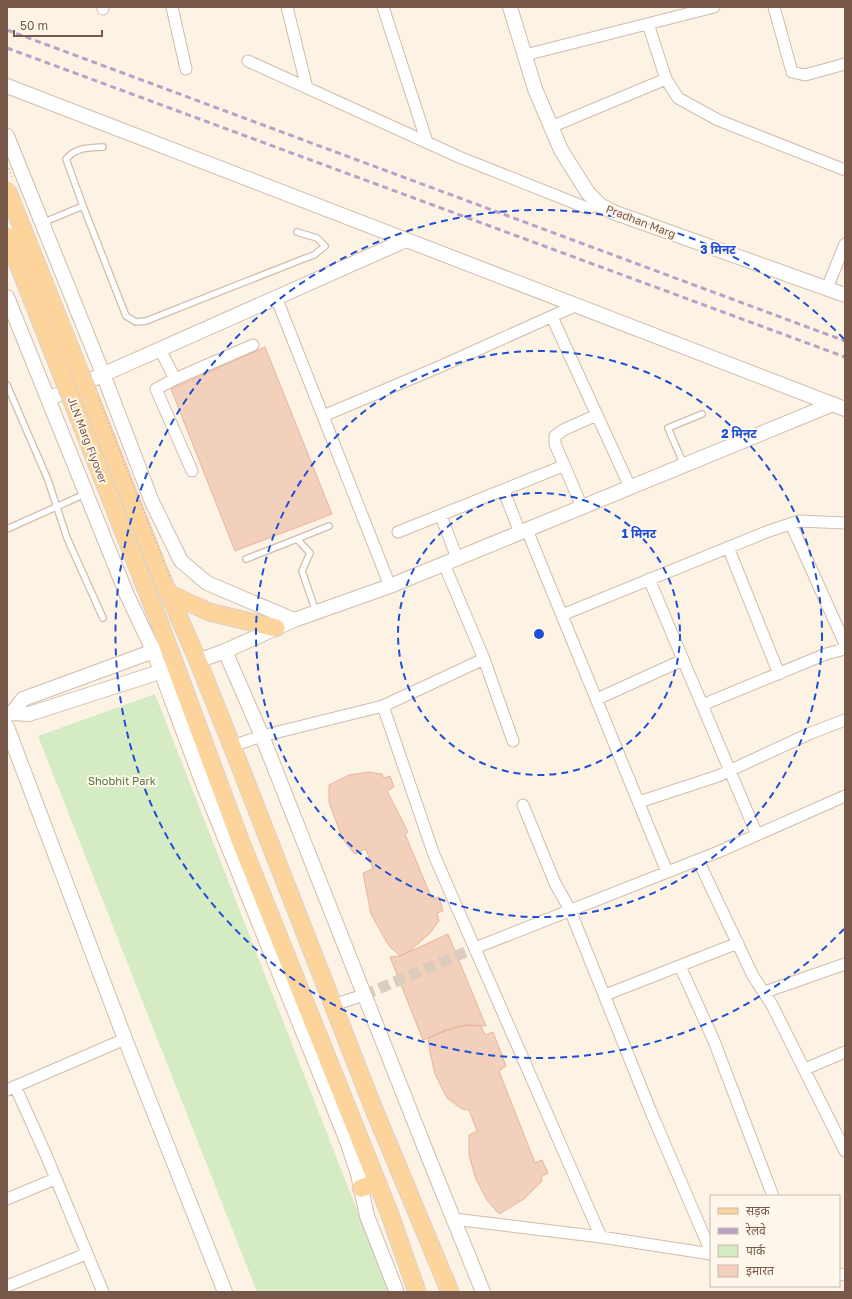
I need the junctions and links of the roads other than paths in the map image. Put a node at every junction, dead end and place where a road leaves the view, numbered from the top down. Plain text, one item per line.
1 (172, 7) edge
2 (287, 7) edge
3 (383, 7) edge
4 (510, 7) edge
5 (714, 7) edge
6 (774, 7) edge
7 (648, 24) junction
8 (525, 55) junction
9 (248, 61) dead end
10 (845, 64) edge
11 (186, 69) dead end
12 (666, 79) junction
13 (7, 86) edge
14 (307, 88) junction
15 (551, 127) junction
16 (7, 136) edge
17 (427, 142) junction
18 (103, 147) dead end
19 (845, 170) edge
20 (7, 190) edge
21 (600, 205) junction
22 (83, 206) junction
23 (42, 224) junction
24 (298, 232) dead end
25 (7, 236) edge
26 (406, 240) junction
27 (845, 244) edge
28 (827, 288) junction
29 (845, 295) edge
30 (7, 297) edge
31 (276, 297) junction
32 (577, 305) junction
33 (552, 317) junction
34 (253, 346) dead end
35 (160, 349) junction
36 (103, 374) junction
37 (175, 379) junction
38 (7, 385) edge
39 (48, 399) junction
40 (839, 406) edge
41 (702, 414) dead end
42 (323, 416) junction
43 (597, 416) junction
44 (684, 465) junction
45 (564, 466) junction
46 (192, 471) dead end
47 (630, 487) junction
48 (504, 491) junction
49 (86, 494) junction
50 (582, 507) junction
51 (57, 508) junction
52 (441, 516) junction
53 (845, 523) edge
54 (791, 524) junction
55 (329, 526) dead end
56 (7, 529) edge
57 (523, 531) junction
58 (398, 532) dead end
59 (297, 539) junction
60 (728, 547) junction
61 (457, 558) junction
62 (246, 559) dead end
63 (444, 564) junction
64 (649, 579) junction
65 (390, 586) junction
66 (168, 593) junction
67 (316, 612) junction
68 (562, 615) junction
69 (103, 618) dead end
70 (294, 620) junction
71 (276, 628) junction
72 (845, 644) edge
73 (160, 648) junction
74 (845, 649) edge
75 (225, 651) junction
76 (484, 659) junction
77 (683, 660) junction
78 (198, 661) junction
79 (168, 669) junction
80 (779, 674) junction
81 (597, 699) junction
82 (702, 705) junction
83 (383, 706) junction
84 (10, 714) edge
85 (845, 720) edge
86 (7, 727) edge
87 (262, 736) junction
88 (512, 741) dead end
89 (232, 746) junction
90 (730, 770) junction
91 (845, 796) edge
92 (639, 802) junction
93 (523, 805) dead end
94 (757, 835) junction
95 (698, 860) junction
96 (667, 872) junction
97 (570, 910) junction
98 (738, 943) junction
99 (475, 948) junction
100 (845, 964) edge
101 (680, 966) junction
102 (765, 992) junction
103 (364, 995) junction
104 (605, 995) junction
105 (333, 1005) junction
106 (125, 1039) junction
107 (845, 1052) edge
108 (805, 1069) junction
109 (11, 1088) edge
110 (844, 1145) edge
111 (55, 1179) junction
112 (378, 1183) junction
113 (361, 1188) junction
114 (773, 1195) edge
115 (7, 1199) edge
116 (454, 1220) junction
117 (601, 1237) junction
118 (710, 1251) edge
119 (710, 1253) edge
120 (86, 1254) junction
121 (7, 1286) edge
122 (415, 1288) edge
123 (396, 1291) edge
124 (103, 1292) edge
125 (225, 1292) edge
126 (450, 1292) edge
127 (483, 1292) edge

1 - 11 street
2 - 14 street
3 - 17 street
4 - 8 street, Pradhan Marg
5 - 7 street
6 - 10 street
7 - 8 street
7 - 12 street
8 - 15 street, Pradhan Marg
9 - 14 street
12 - 15 street
12 - 19 street
13 - 26 street
14 - 17 street
15 - 21 street, Pradhan Marg
16 - 23 street
17 - 21 street
18 - 22 lane
20 - 66 main road, JLN Marg Flyover, bridge
21 - 28 street, Pradhan Marg
22 - 23 lane
22 - 24 lane
23 - 36 street
25 - 73 main road, JLN Marg Flyover, bridge
26 - 31 street
26 - 32 street
27 - 28 street
28 - 29 street, Pradhan Marg
30 - 39 street
31 - 35 street
31 - 42 street
32 - 33 street
32 - 40 street
33 - 42 street
33 - 43 street
34 - 37 street
35 - 36 street
35 - 37 street
36 - 39 street
36 - 70 street
37 - 46 street
38 - 51 lane
39 - 49 street
40 - 44 street
41 - 44 lane
42 - 65 street
43 - 45 street
43 - 47 street
44 - 47 street
45 - 48 street
45 - 50 street
47 - 50 street
48 - 52 street
48 - 57 street
49 - 51 lane
49 - 73 street
50 - 57 street
51 - 56 lane
51 - 69 lane
52 - 58 street
52 - 61 street
53 - 54 street
54 - 60 street
54 - 72 street
55 - 59 lane
57 - 61 street
57 - 68 street
59 - 62 lane
59 - 67 lane
60 - 64 street
60 - 80 street
61 - 63 street
63 - 65 street
63 - 76 street
64 - 68 street
64 - 77 street
65 - 67 street
66 - 71 main road
66 - 78 main road, JLN Marg Flyover
67 - 70 street
68 - 81 street
70 - 71 street
71 - 75 street
73 - 79 main road, JLN Marg Flyover
73 - 84 street
74 - 80 street
75 - 78 street
75 - 87 street
76 - 83 street
76 - 88 street
77 - 81 street
77 - 82 street
78 - 89 main road, JLN Marg Flyover
79 - 84 street
79 - 112 main road, JLN Marg Flyover
79 - 113 street
80 - 82 street
81 - 92 street
82 - 90 street
83 - 87 street
83 - 99 street
85 - 90 street
86 - 106 street
87 - 89 street
87 - 103 street
89 - 105 main road, JLN Marg Flyover
90 - 92 street
90 - 94 street
91 - 94 street
92 - 96 street
93 - 97 street
94 - 95 street
95 - 96 street
95 - 98 street
96 - 97 street
97 - 99 street
97 - 104 street
98 - 101 street
98 - 102 street
99 - 117 street
100 - 102 street
101 - 104 street
101 - 114 street
102 - 108 street
103 - 105 street
103 - 116 street
104 - 118 street
105 - 126 main road, JLN Marg Flyover
106 - 109 street
106 - 125 street
107 - 108 street
108 - 110 street
109 - 111 street
111 - 115 street
111 - 120 street
112 - 113 main road
112 - 122 main road, JLN Marg Flyover
113 - 123 street
116 - 117 street
116 - 127 street
117 - 119 street
120 - 121 street
120 - 124 street
122 - 123 street

